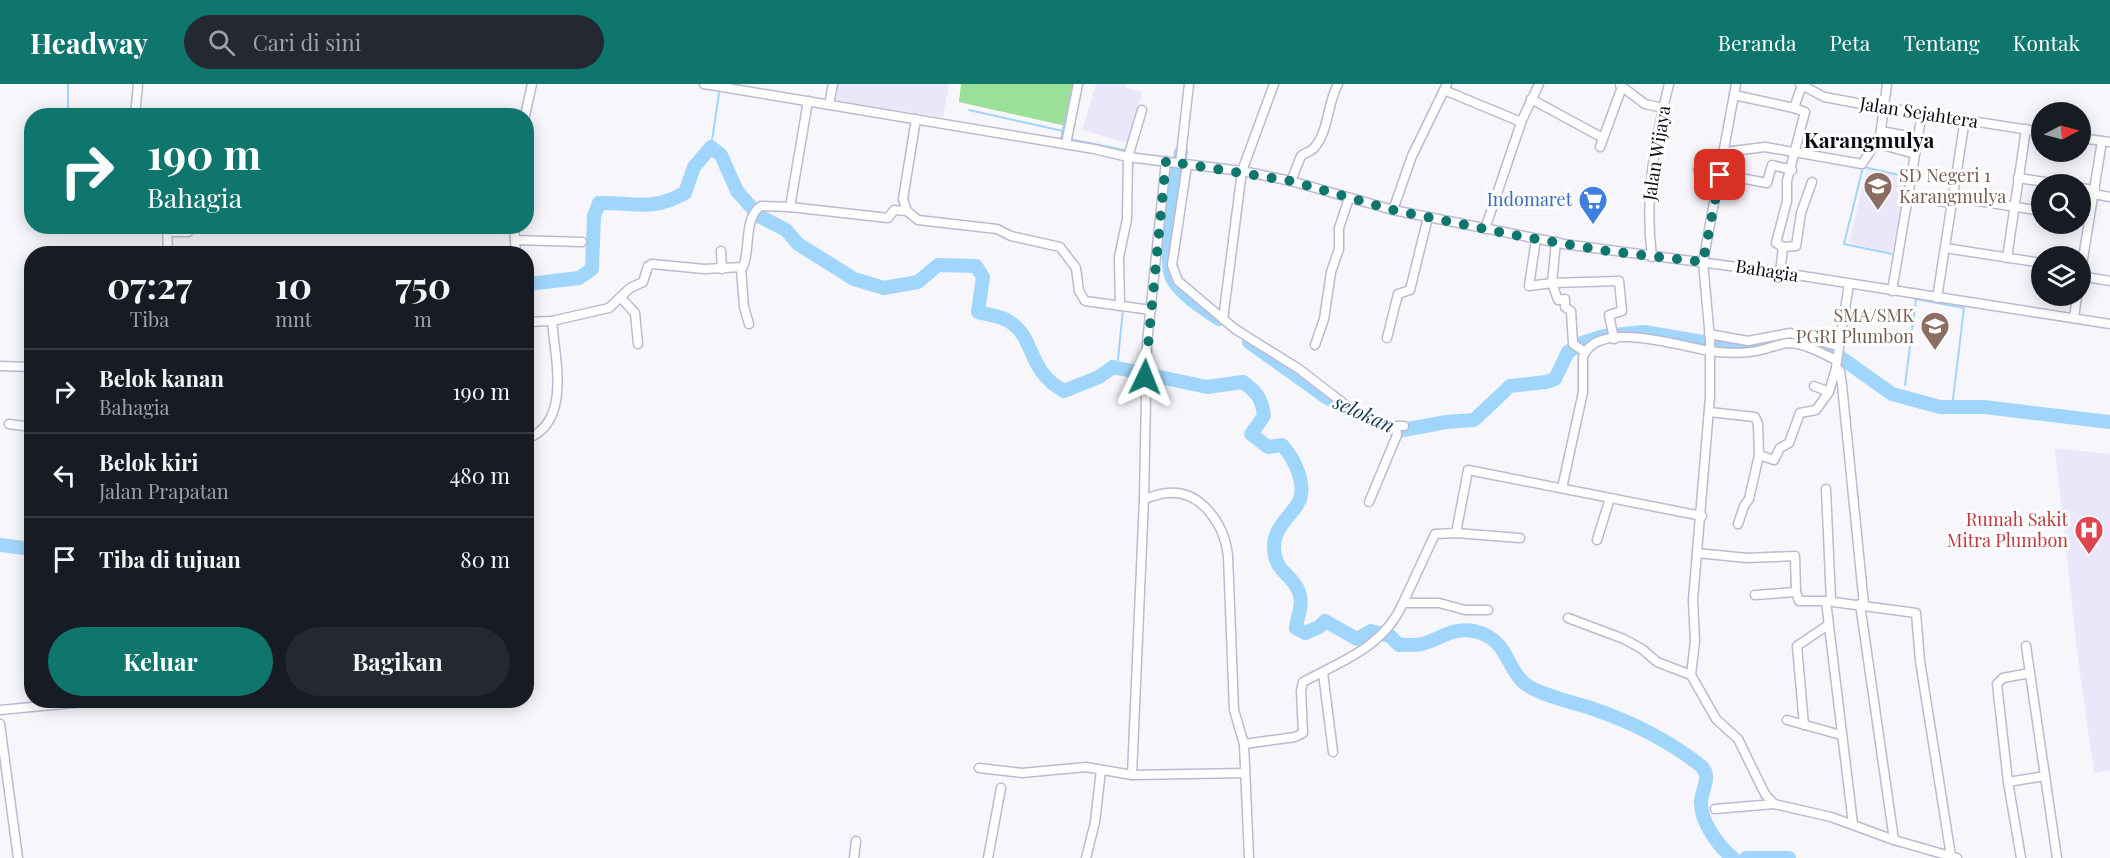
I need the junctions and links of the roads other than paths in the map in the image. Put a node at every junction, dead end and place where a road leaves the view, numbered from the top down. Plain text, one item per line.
1 (138, 84) edge
2 (532, 84) edge
3 (704, 84) edge
4 (833, 84) edge
5 (1078, 84) edge
6 (1189, 84) edge
7 (1274, 84) edge
8 (1338, 84) edge
9 (1539, 84) edge
10 (1669, 84) edge
11 (1736, 84) edge
12 (1887, 84) edge
13 (1801, 85) edge
14 (1620, 86) edge
15 (1446, 87) edge
16 (1734, 95) junction
17 (1532, 99) junction
18 (808, 101) junction
19 (829, 104) junction
20 (136, 108) edge
21 (527, 108) edge
22 (1663, 108) junction
23 (1794, 108) junction
24 (1884, 108) junction
25 (1142, 110) dead end
26 (1922, 113) junction
27 (916, 119) junction
28 (1965, 119) junction
29 (1521, 122) junction
30 (2026, 129) junction
31 (2031, 130) edge
32 (1881, 131) junction
33 (1915, 137) junction
34 (1603, 138) junction
35 (2091, 139) edge
36 (2106, 141) edge
37 (1066, 144) junction
38 (1879, 144) junction
39 (1600, 147) dead end
40 (1724, 152) junction
41 (1913, 153) junction
42 (1795, 154) junction
43 (1131, 157) junction
44 (1177, 163) junction
45 (1698, 170) dead end
46 (1792, 170) junction
47 (1242, 171) junction
48 (1720, 175) junction
49 (2019, 178) junction
50 (2031, 180) edge
51 (1291, 181) junction
52 (1812, 182) dead end
53 (2091, 191) edge
54 (2095, 192) junction
55 (1908, 196) junction
56 (2110, 197) edge
57 (1349, 198) junction
58 (1952, 200) junction
59 (790, 207) junction
60 (2015, 207) junction
61 (2031, 209) edge
62 (1393, 210) junction
63 (907, 212) junction
64 (1428, 217) junction
65 (2091, 218) edge
66 (1485, 229) junction
67 (515, 234) edge
68 (1536, 239) junction
69 (515, 240) junction
70 (582, 242) dead end
71 (1556, 242) junction
72 (515, 246) edge
73 (1783, 247) junction
74 (1945, 248) junction
75 (721, 251) dead end
76 (1652, 257) junction
77 (2007, 258) junction
78 (2031, 261) edge
79 (1703, 262) junction
80 (741, 268) junction
81 (722, 269) junction
82 (1780, 273) junction
83 (2091, 276) edge
84 (2110, 281) edge
85 (1552, 283) junction
86 (1849, 284) junction
87 (1892, 291) junction
88 (621, 298) junction
89 (1937, 298) junction
90 (2076, 306) edge
91 (1123, 307) junction
92 (1151, 310) junction
93 (2074, 318) junction
94 (1223, 319) junction
95 (552, 321) junction
96 (534, 322) edge
97 (748, 324) dead end
98 (2110, 324) edge
99 (1613, 336) junction
100 (1387, 338) dead end
101 (1710, 343) junction
102 (638, 344) dead end
103 (1315, 345) dead end
104 (1585, 352) junction
105 (1837, 360) junction
106 (0, 366) edge
107 (24, 367) edge
108 (1814, 386) dead end
109 (1829, 392) junction
110 (1709, 412) junction
111 (9, 424) dead end
112 (24, 426) edge
113 (534, 436) edge
114 (1759, 455) junction
115 (1562, 488) junction
116 (1826, 489) dead end
117 (1610, 498) junction
118 (1144, 499) junction
119 (1369, 502) dead end
120 (1702, 516) junction
121 (1738, 524) dead end
122 (1456, 533) junction
123 (1520, 538) dead end
124 (1597, 540) dead end
125 (1697, 553) junction
126 (1796, 592) junction
127 (1755, 595) dead end
128 (1828, 601) junction
129 (1403, 603) junction
130 (1862, 605) junction
131 (1488, 610) dead end
132 (1568, 618) dead end
133 (1828, 625) junction
134 (2026, 646) dead end
135 (1323, 673) junction
136 (2030, 673) junction
137 (1690, 675) junction
138 (24, 708) edge
139 (0, 710) edge
140 (1787, 720) dead end
141 (0, 724) edge
142 (1804, 724) junction
143 (1841, 735) junction
144 (1244, 744) junction
145 (1333, 752) dead end
146 (979, 768) dead end
147 (1101, 770) junction
148 (1245, 773) junction
149 (1132, 776) junction
150 (2046, 776) junction
151 (2008, 782) junction
152 (1001, 788) dead end
153 (1774, 804) junction
154 (1715, 809) dead end
155 (1853, 824) junction
156 (1894, 840) junction
157 (856, 841) dead end
158 (1927, 854) edge
159 (1954, 857) edge
160 (18, 858) edge
161 (854, 858) edge
162 (988, 858) edge
163 (1086, 858) edge
164 (1249, 858) edge
165 (2021, 858) edge
166 (2057, 858) edge

1 - 20 street
2 - 21 street
3 - 18 street, Bahagia
4 - 19 street
5 - 37 street
6 - 44 street
7 - 47 street
8 - 51 street
9 - 17 street
10 - 22 street, Jalan Wijaya
11 - 16 street
12 - 24 street
13 - 23 street
13 - 24 street, Jalan Sejahtera
14 - 22 street
14 - 34 street
15 - 29 street
15 - 62 street
16 - 23 street
16 - 40 street
17 - 29 street
17 - 34 street
18 - 19 street, Bahagia
18 - 59 street
19 - 27 street, Bahagia
22 - 76 street, Jalan Wijaya
23 - 42 street
24 - 26 street, Jalan Sejahtera
24 - 32 street
25 - 43 street
26 - 28 street, Jalan Sejahtera
26 - 33 street
27 - 37 street, Bahagia
27 - 63 street
28 - 30 street, Jalan Sejahtera
28 - 58 street
29 - 66 street
30 - 31 street, Jalan Sejahtera
30 - 49 street
32 - 33 street
32 - 38 street
33 - 41 street
34 - 39 street
35 - 36 street
36 - 54 street
37 - 43 street, Bahagia
38 - 41 street
38 - 42 street
40 - 42 street
40 - 48 street
41 - 55 street
42 - 46 street
43 - 44 street, Bahagia
43 - 91 street
44 - 47 street, Bahagia
44 - 92 street
44 - 94 street
45 - 48 street
46 - 48 street
46 - 73 street
47 - 51 street, Bahagia
47 - 94 street
48 - 79 street
49 - 50 street
49 - 60 street
51 - 57 street, Bahagia
52 - 73 street
53 - 54 street
54 - 56 street
54 - 65 street
55 - 58 street
55 - 87 street
57 - 62 street, Bahagia
57 - 103 street
58 - 60 street
58 - 74 street
59 - 63 street
59 - 80 street
60 - 61 street
60 - 77 street
62 - 64 street, Bahagia
63 - 91 street
64 - 66 street, Bahagia
64 - 100 street
66 - 68 street, Bahagia
67 - 69 street
68 - 71 street, Bahagia
68 - 85 street
69 - 70 street
69 - 72 street
71 - 76 street, Bahagia
71 - 85 street
73 - 82 street
74 - 77 street
74 - 89 street
75 - 81 street
76 - 79 street, Bahagia
77 - 78 street
79 - 82 street, Bahagia
79 - 101 street
80 - 81 street
80 - 97 street
81 - 88 street
82 - 86 street, Bahagia
83 - 84 street
85 - 99 street
85 - 104 street
86 - 87 street, Bahagia
86 - 105 street
87 - 89 street, Bahagia
88 - 95 street
88 - 102 street
89 - 93 street, Bahagia
90 - 93 street
91 - 92 street
92 - 118 street
93 - 98 street, Bahagia
94 - 119 street
95 - 96 street
95 - 113 street
99 - 101 street
99 - 104 street
101 - 105 street
101 - 105 street
101 - 110 street
104 - 115 street
105 - 109 street
105 - 130 street
106 - 107 street
108 - 109 street
109 - 114 street
110 - 114 street
110 - 120 street
111 - 112 street
114 - 121 street
115 - 117 street
115 - 122 street
116 - 128 street
117 - 120 street
117 - 124 street
118 - 144 street
118 - 149 street
120 - 125 street
122 - 123 street
122 - 129 street
125 - 126 street
125 - 137 street
126 - 127 street
126 - 128 street
128 - 130 street
128 - 133 street
129 - 131 street
129 - 135 street
130 - 156 street
130 - 159 street
132 - 137 street
133 - 142 street
133 - 143 street
134 - 136 street
135 - 144 street
135 - 145 street
136 - 150 street
136 - 151 street
137 - 153 street
138 - 139 street
140 - 142 street
141 - 160 street
142 - 143 street
143 - 155 street
144 - 148 street
146 - 147 street
147 - 149 street
147 - 163 street
148 - 149 street
148 - 164 street
150 - 151 street
150 - 166 street
151 - 165 street
152 - 162 street
153 - 154 street
153 - 155 street
155 - 156 street
156 - 158 street
157 - 161 street
158 - 159 street

